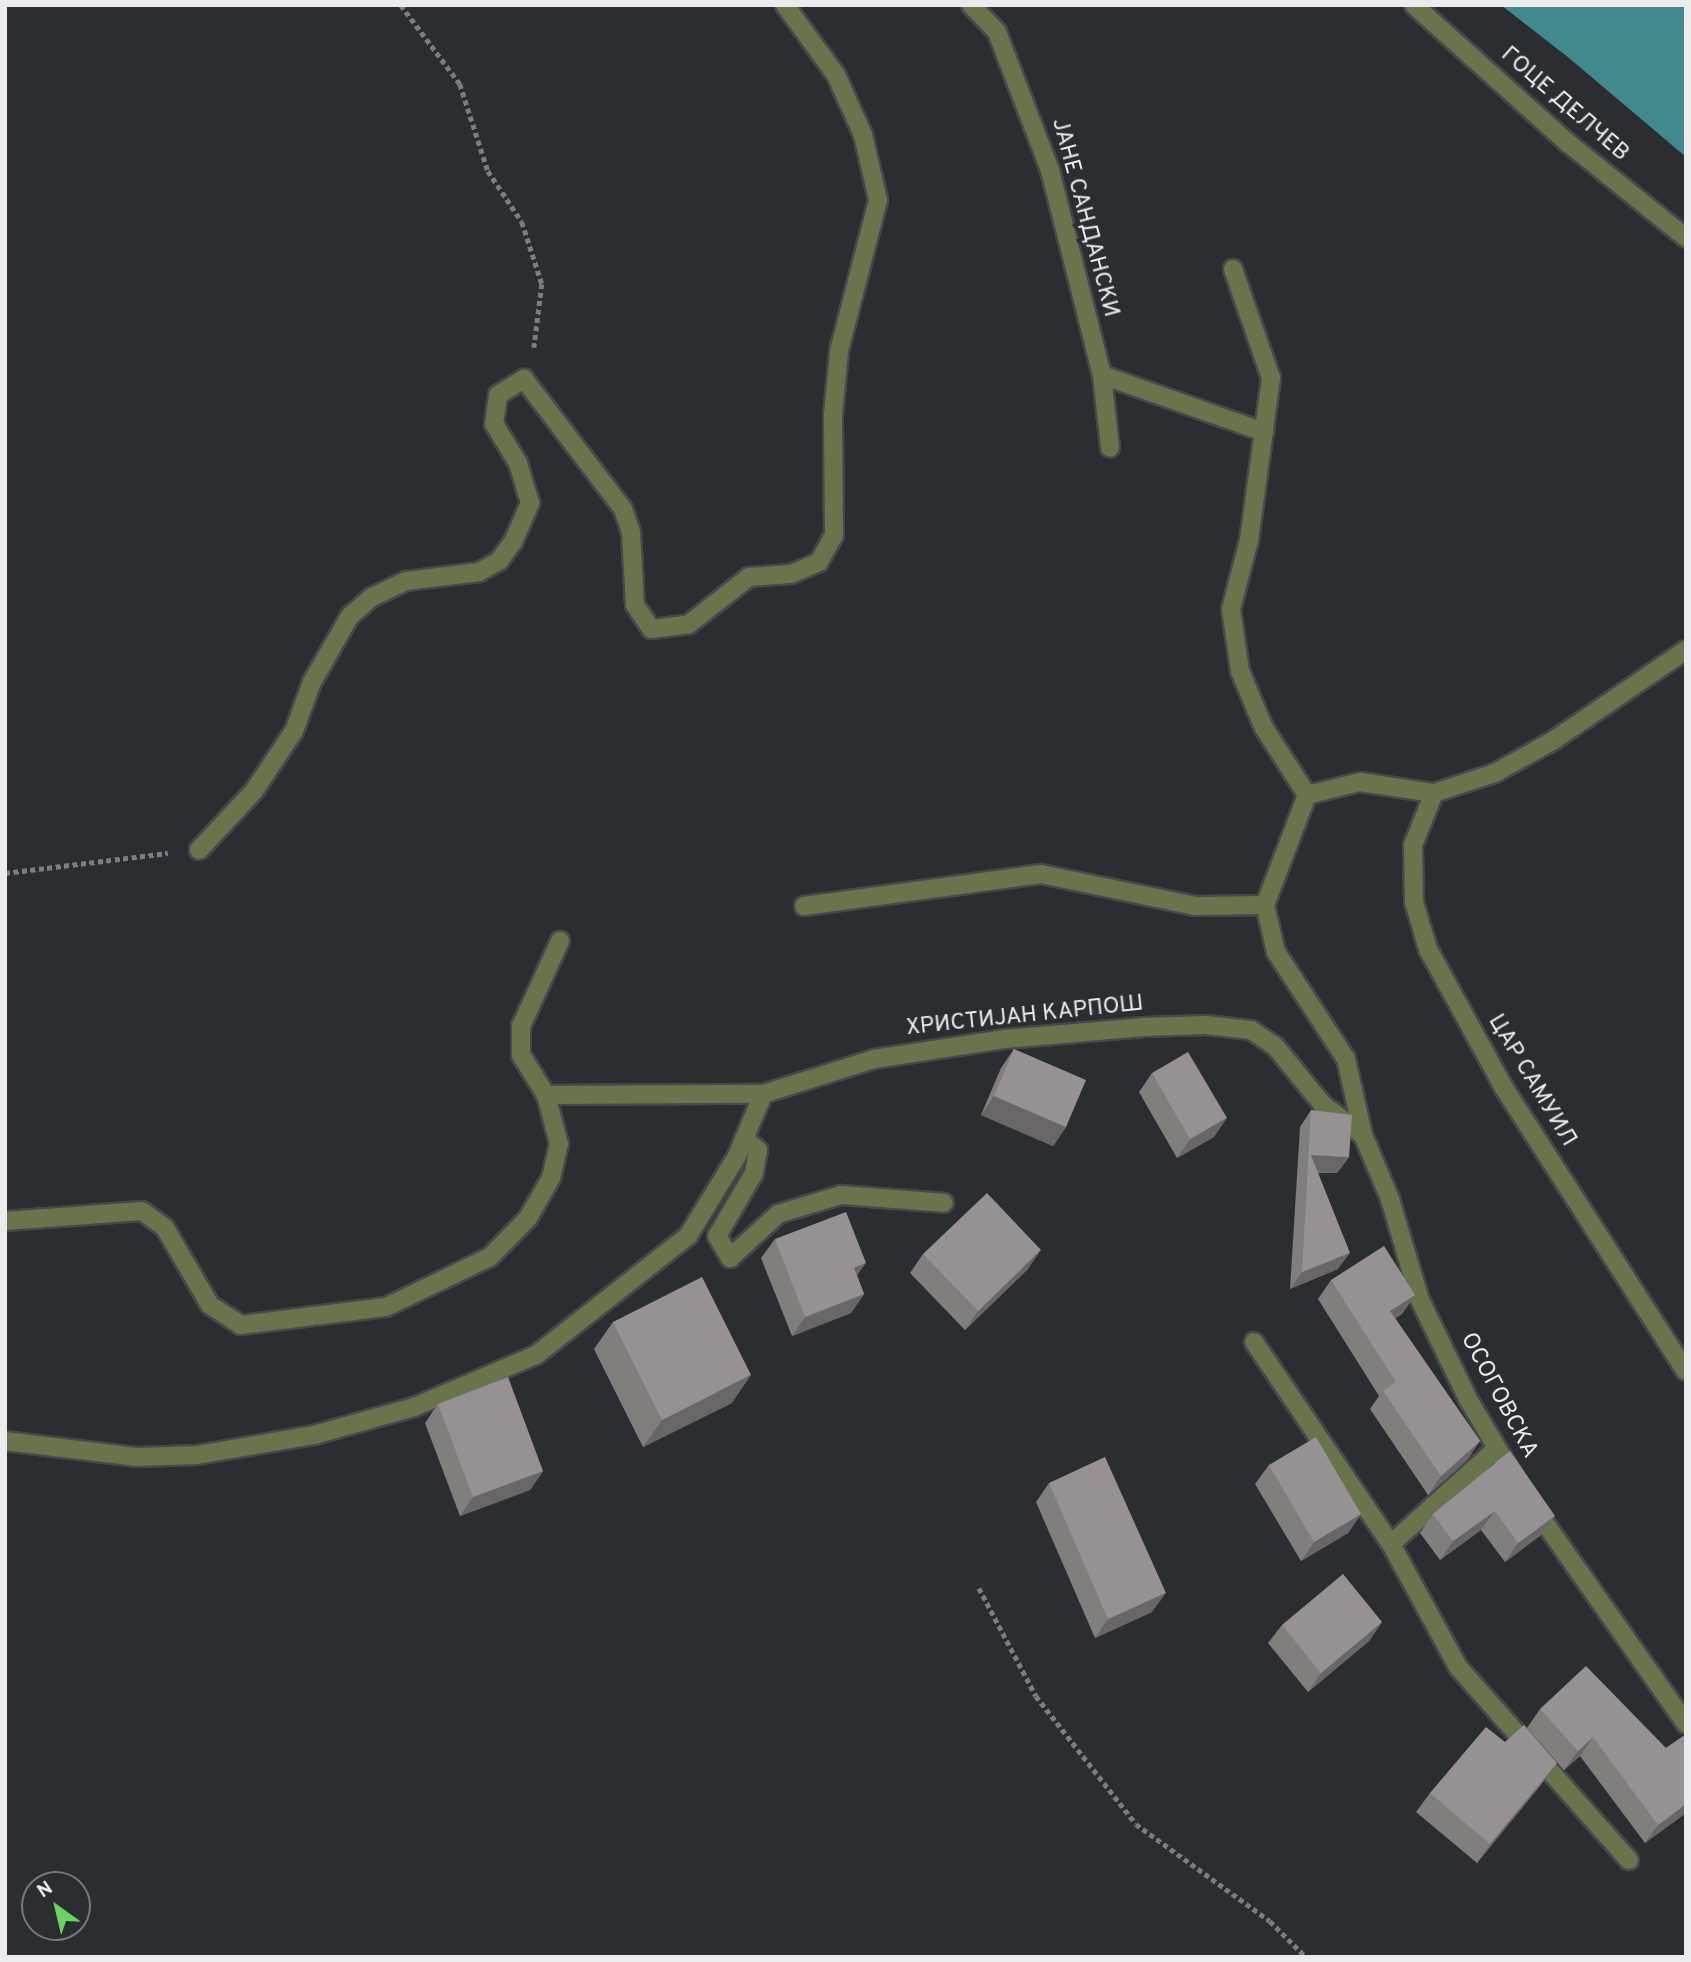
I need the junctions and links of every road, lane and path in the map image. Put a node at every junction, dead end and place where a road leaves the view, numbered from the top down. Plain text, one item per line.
1 (401, 5) edge
2 (785, 5) edge
3 (971, 5) edge
4 (1414, 5) edge
5 (1686, 238) edge
6 (1233, 270) dead end
7 (1102, 375) junction
8 (524, 379) junction
9 (1264, 432) junction
10 (1110, 448) dead end
11 (1686, 650) edge
12 (1434, 793) junction
13 (1307, 795) junction
14 (200, 850) joint
15 (5, 873) edge
16 (1265, 905) junction
17 (804, 906) dead end
18 (560, 941) dead end
19 (763, 1094) junction
20 (546, 1095) junction
21 (1363, 1135) junction
22 (744, 1139) junction
23 (944, 1203) dead end
24 (5, 1221) edge
25 (1254, 1342) dead end
26 (1686, 1371) edge
27 (5, 1441) edge
28 (1496, 1449) junction
29 (1391, 1545) junction
30 (979, 1588) dead end
31 (1686, 1724) edge
32 (1629, 1860) dead end
33 (1306, 1957) edge

1 - 8 path
2 - 8 street
3 - 7 street, ЈАНЕ САНДАНСКИ
4 - 5 street, ГОЦЕ ДЕЛЧЕВ
6 - 9 street
7 - 9 street
7 - 10 street, ЈАНЕ САНДАНСКИ
8 - 14 street
9 - 13 street
11 - 12 street
12 - 13 street
12 - 26 street, ЦАР САМУИЛ
13 - 16 street
14 - 15 path
16 - 17 street
16 - 21 street
18 - 20 street
19 - 20 street, ХРИСТИЈАН КАРПОШ
19 - 21 street, ХРИСТИЈАН КАРПОШ
19 - 22 street
20 - 24 street
21 - 28 street, ОСОГОВСКА
22 - 23 street
22 - 27 street
25 - 29 street
28 - 29 street
28 - 31 street, ОСОГОВСКА
29 - 32 street
30 - 33 path

